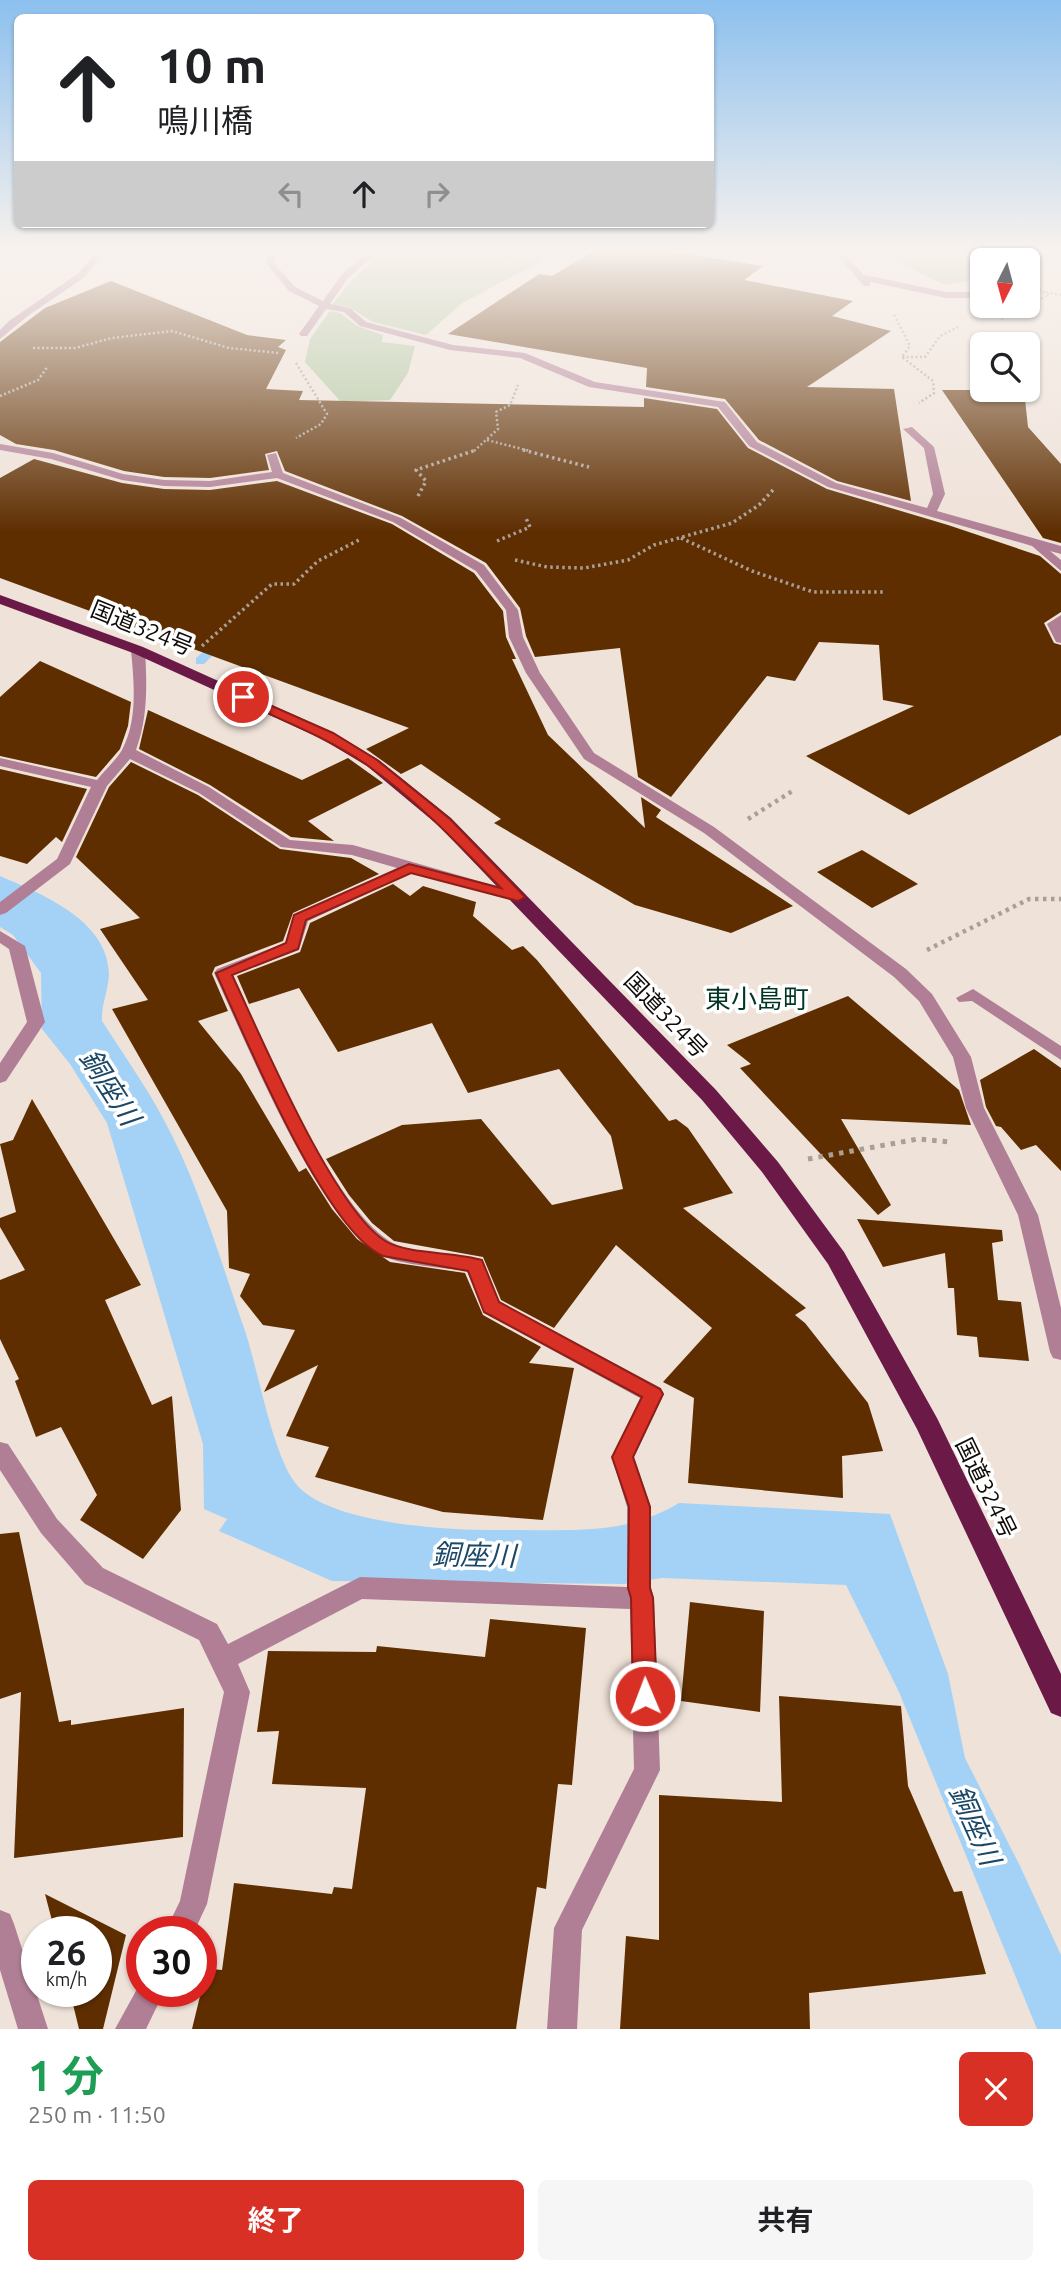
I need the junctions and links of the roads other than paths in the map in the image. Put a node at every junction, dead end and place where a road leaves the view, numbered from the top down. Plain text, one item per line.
1 (433, 343) edge
2 (908, 429) road end
3 (0, 447) edge
4 (272, 455) road end
5 (278, 475) junction
6 (931, 512) junction
7 (1038, 545) junction
8 (1061, 550) edge
9 (1061, 567) edge
10 (0, 598) edge
11 (1061, 619) edge
12 (1061, 639) edge
13 (138, 650) junction
14 (128, 752) junction
15 (0, 762) edge
16 (100, 785) junction
17 (409, 868) junction
18 (518, 897) junction
19 (0, 910) edge
20 (0, 936) edge
21 (965, 998) dead end
22 (1061, 1054) edge
23 (0, 1077) edge
24 (1061, 1352) edge
25 (0, 1451) edge
26 (641, 1593) junction
27 (223, 1659) junction
28 (1061, 1704) edge
29 (187, 1916) edge
30 (0, 1924) edge
31 (141, 2007) edge
32 (32, 2026) edge
33 (130, 2029) edge
34 (562, 2029) edge

1 - 6 street
2 - 6 street
3 - 5 street
4 - 5 street
5 - 24 street
6 - 7 street
7 - 8 street
7 - 9 street
10 - 13 highway, 国道324号
11 - 12 street
13 - 14 street
13 - 18 highway, 国道324号
14 - 16 street
14 - 17 street
15 - 16 street
16 - 19 street
17 - 18 street
17 - 26 street
18 - 28 highway, 国道324号
20 - 23 street
21 - 22 street
25 - 27 street
26 - 27 street
26 - 34 street
27 - 29 street
30 - 32 street
31 - 33 street

